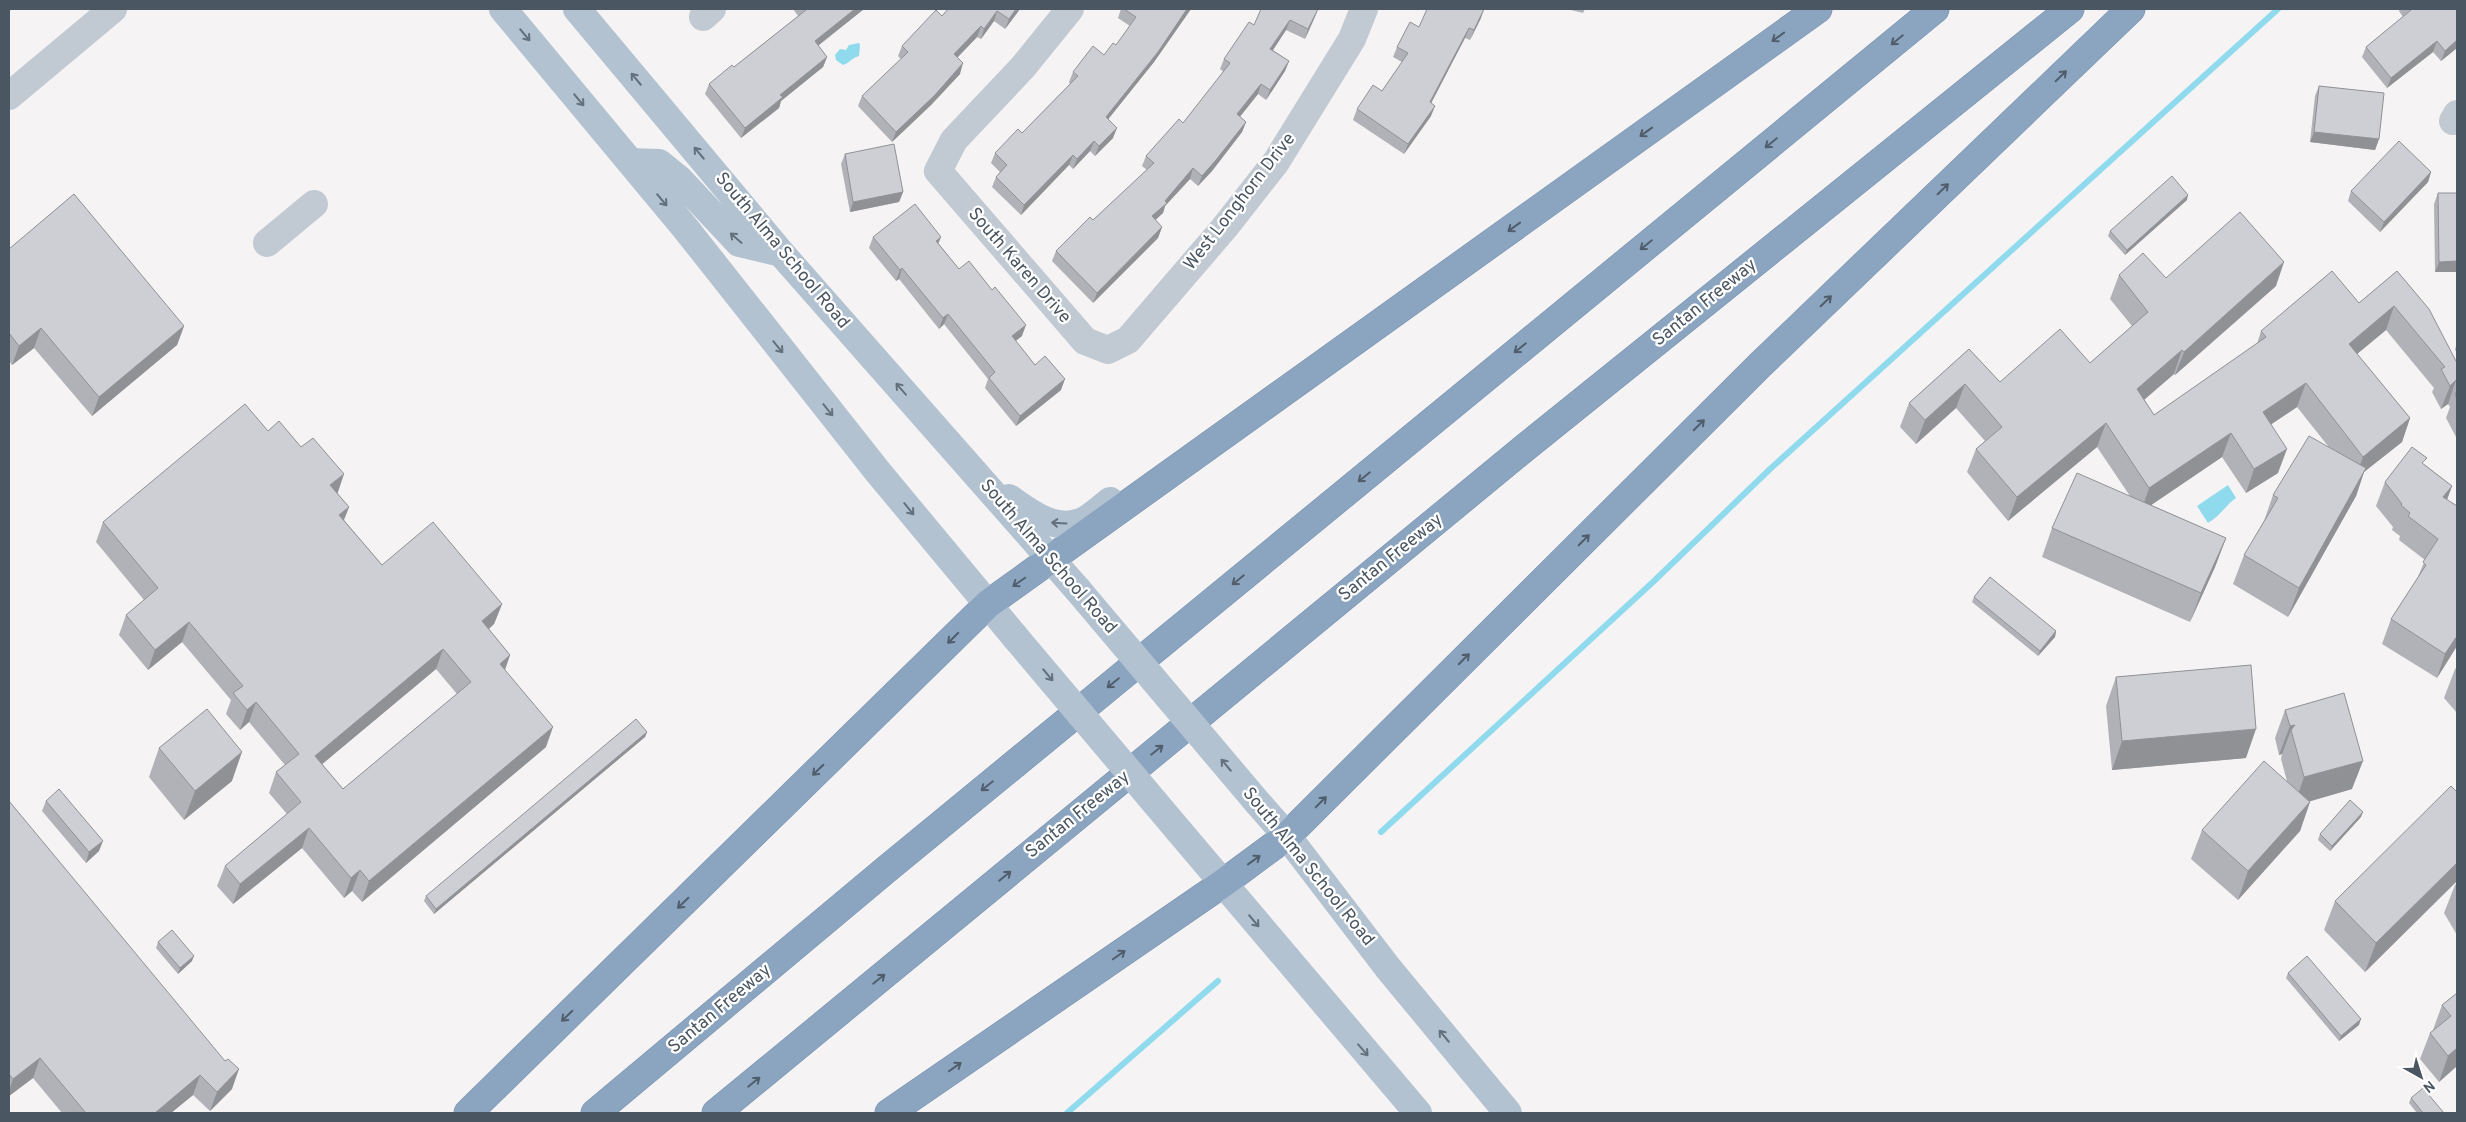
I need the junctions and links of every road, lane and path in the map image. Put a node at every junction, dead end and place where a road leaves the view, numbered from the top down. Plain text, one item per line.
1 (114, 9) edge
2 (504, 9) edge
3 (577, 9) edge
4 (1070, 9) edge
5 (1364, 9) edge
6 (1818, 9) edge
7 (1935, 9) edge
8 (2070, 9) edge
9 (2131, 9) edge
10 (9, 96) edge
11 (630, 162) junction
12 (314, 204) dead end
13 (267, 243) dead end
14 (781, 252) junction
15 (1394, 313) junction
16 (1108, 350) joint
17 (975, 473) junction
18 (1051, 560) junction
19 (988, 604) junction
20 (1287, 836) junction
21 (1222, 884) junction
22 (468, 1113) edge
23 (595, 1113) edge
24 (716, 1113) edge
25 (889, 1113) edge
26 (1418, 1113) edge
27 (1508, 1113) edge

1 - 10 street
2 -> 11 main road
14 -> 3 main road, South Alma School Road
4 - 16 street, South Karen Drive
5 - 16 street, West Longhorn Drive
6 -> 15 highway
7 -> 23 highway, Santan Freeway
24 -> 8 highway, Santan Freeway
20 -> 9 highway
14 -> 11 main road
11 -> 19 main road
12 - 13 street
17 -> 14 main road, South Alma School Road
15 -> 17 main road
15 - 18 highway
17 - 18 main road, South Alma School Road
18 -> 19 highway
20 -> 18 main road, South Alma School Road, bridge
19 -> 21 main road, bridge
19 -> 22 highway
21 -> 20 highway
27 -> 20 main road, South Alma School Road
25 -> 21 highway
21 -> 26 main road

